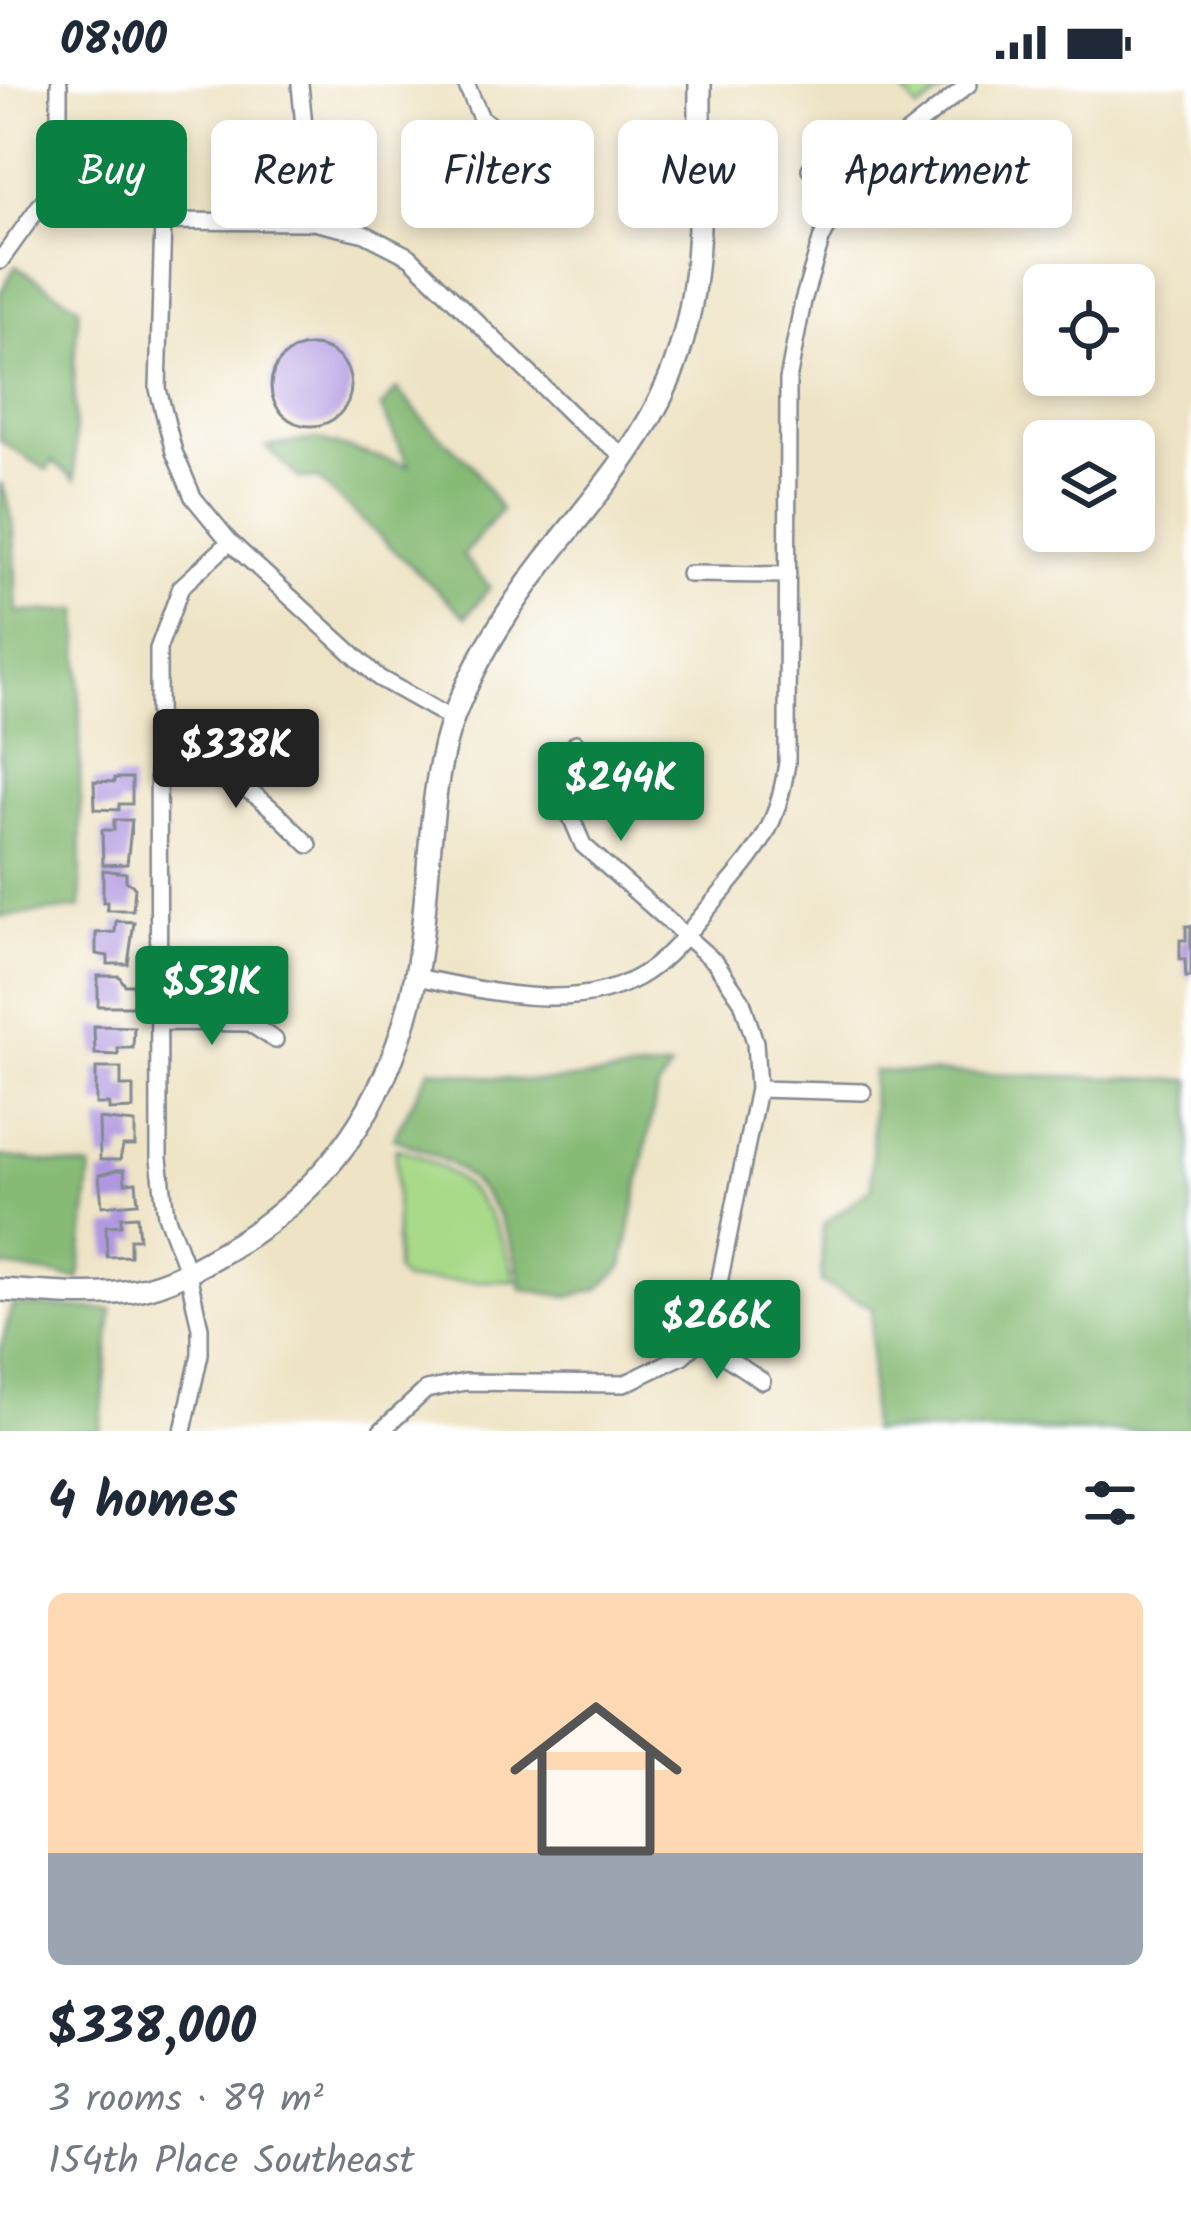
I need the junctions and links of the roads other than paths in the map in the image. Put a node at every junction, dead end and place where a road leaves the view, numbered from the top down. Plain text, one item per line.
1 (59, 84) edge
2 (300, 84) edge
3 (466, 84) edge
4 (700, 84) edge
5 (969, 84) edge
6 (59, 120) edge
7 (303, 120) edge
8 (484, 120) edge
9 (924, 120) edge
10 (36, 210) edge
11 (164, 228) edge
12 (339, 228) edge
13 (827, 228) edge
14 (0, 261) edge
15 (626, 457) junction
16 (230, 542) junction
17 (689, 574) dead end
18 (788, 575) junction
19 (452, 719) junction
20 (576, 743) dead end
21 (161, 777) junction
22 (309, 845) dead end
23 (685, 934) junction
24 (416, 977) junction
25 (159, 1022) junction
26 (275, 1040) dead end
27 (758, 1089) junction
28 (863, 1092) dead end
29 (188, 1274) junction
30 (0, 1290) edge
31 (700, 1340) junction
32 (762, 1381) dead end
33 (183, 1431) edge
34 (381, 1431) edge

1 - 6 street
2 - 7 street
3 - 8 street
4 - 15 street
5 - 9 street
10 - 14 street
11 - 16 street
12 - 15 street
13 - 18 street
15 - 19 street
16 - 19 street
16 - 21 street
17 - 18 street
18 - 23 street
19 - 24 street
20 - 23 street
21 - 22 street
21 - 25 street
23 - 24 street
23 - 27 street
24 - 29 street
25 - 26 street
25 - 29 street
27 - 28 street
27 - 31 street
29 - 30 street
29 - 33 street
31 - 32 street
31 - 34 street

